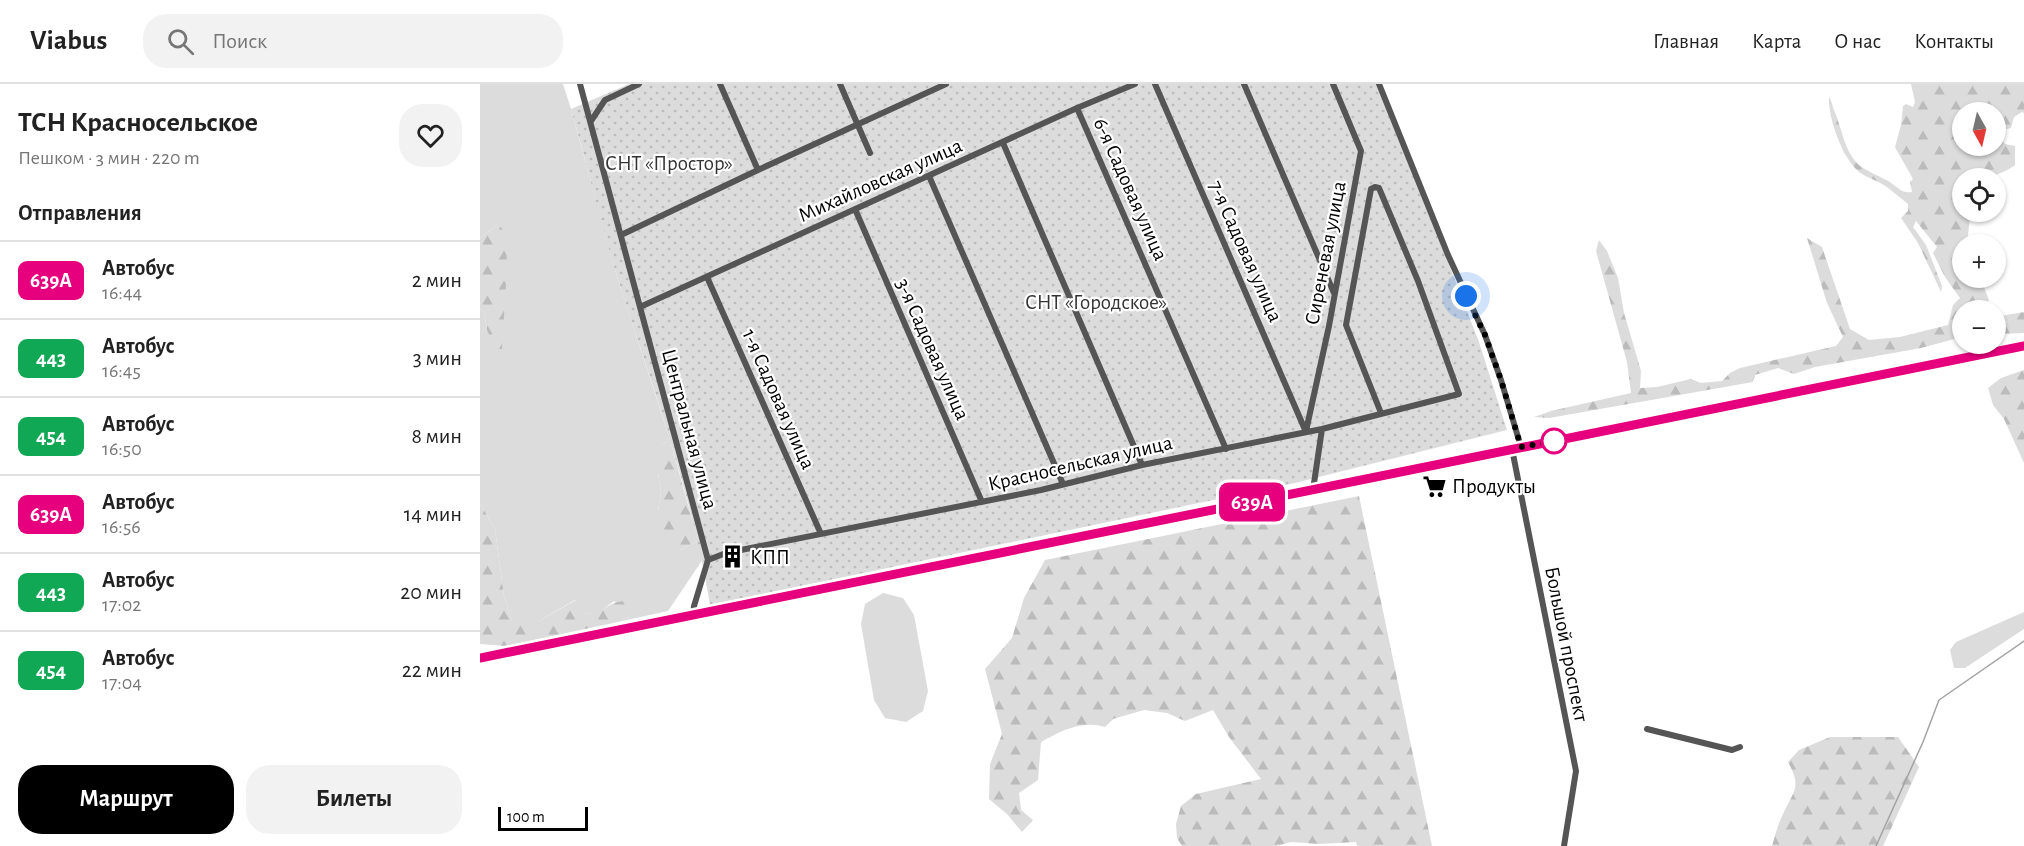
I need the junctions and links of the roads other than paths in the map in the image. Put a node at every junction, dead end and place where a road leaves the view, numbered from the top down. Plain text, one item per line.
1 (580, 84) edge
2 (639, 84) edge
3 (720, 84) edge
4 (840, 84) edge
5 (946, 84) edge
6 (1135, 84) edge
7 (1155, 84) edge
8 (1244, 84) edge
9 (1333, 84) edge
10 (1379, 84) edge
11 (933, 87) edge
12 (1077, 108) junction
13 (591, 121) junction
14 (858, 123) junction
15 (1003, 143) junction
16 (870, 153) dead end
17 (758, 170) junction
18 (929, 176) junction
19 (855, 209) junction
20 (621, 236) junction
21 (707, 277) junction
22 (1334, 293) junction
23 (640, 308) junction
24 (2024, 346) edge
25 (1381, 413) junction
26 (1322, 429) junction
27 (1306, 432) junction
28 (1517, 448) junction
29 (1226, 449) junction
30 (1142, 465) junction
31 (1063, 484) junction
32 (1313, 490) junction
33 (982, 502) junction
34 (821, 534) junction
35 (708, 560) junction
36 (693, 615) junction
37 (480, 658) edge
38 (1647, 729) dead end
39 (1740, 747) dead end
40 (1564, 846) edge

1 - 13 street, Центральная улица
2 - 13 street
3 - 17 street
4 - 14 street
5 - 11 street
6 - 12 street, Михайловская улица
7 - 27 street, 7-я Садовая улица
8 - 22 street
9 - 22 street, Сиреневая улица
10 - 28 street, Большой проспект
11 - 14 street
12 - 15 street, Михайловская улица
12 - 29 street, 6-я Садовая улица
13 - 20 street, Центральная улица
14 - 16 street
14 - 17 street
15 - 18 street, Михайловская улица
15 - 30 street
17 - 20 street
18 - 19 street, Михайловская улица
18 - 31 street
19 - 21 street, Михайловская улица
19 - 33 street, 3-я Садовая улица
20 - 23 street, Центральная улица
21 - 23 street, Михайловская улица
21 - 34 street, 1-я Садовая улица
22 - 27 street, Сиреневая улица
23 - 35 street, Центральная улица
24 - 28 main road
25 - 25 street, Красносельская улица
25 - 26 street, Красносельская улица
26 - 27 street, Красносельская улица
26 - 32 street
27 - 29 street, Красносельская улица
28 - 32 main road
28 - 40 street, Большой проспект
29 - 30 street, Красносельская улица
30 - 31 street, Красносельская улица
31 - 33 street, Красносельская улица
32 - 36 main road
33 - 34 street, Красносельская улица
34 - 35 street, Красносельская улица
35 - 36 street
36 - 37 main road
38 - 39 street

